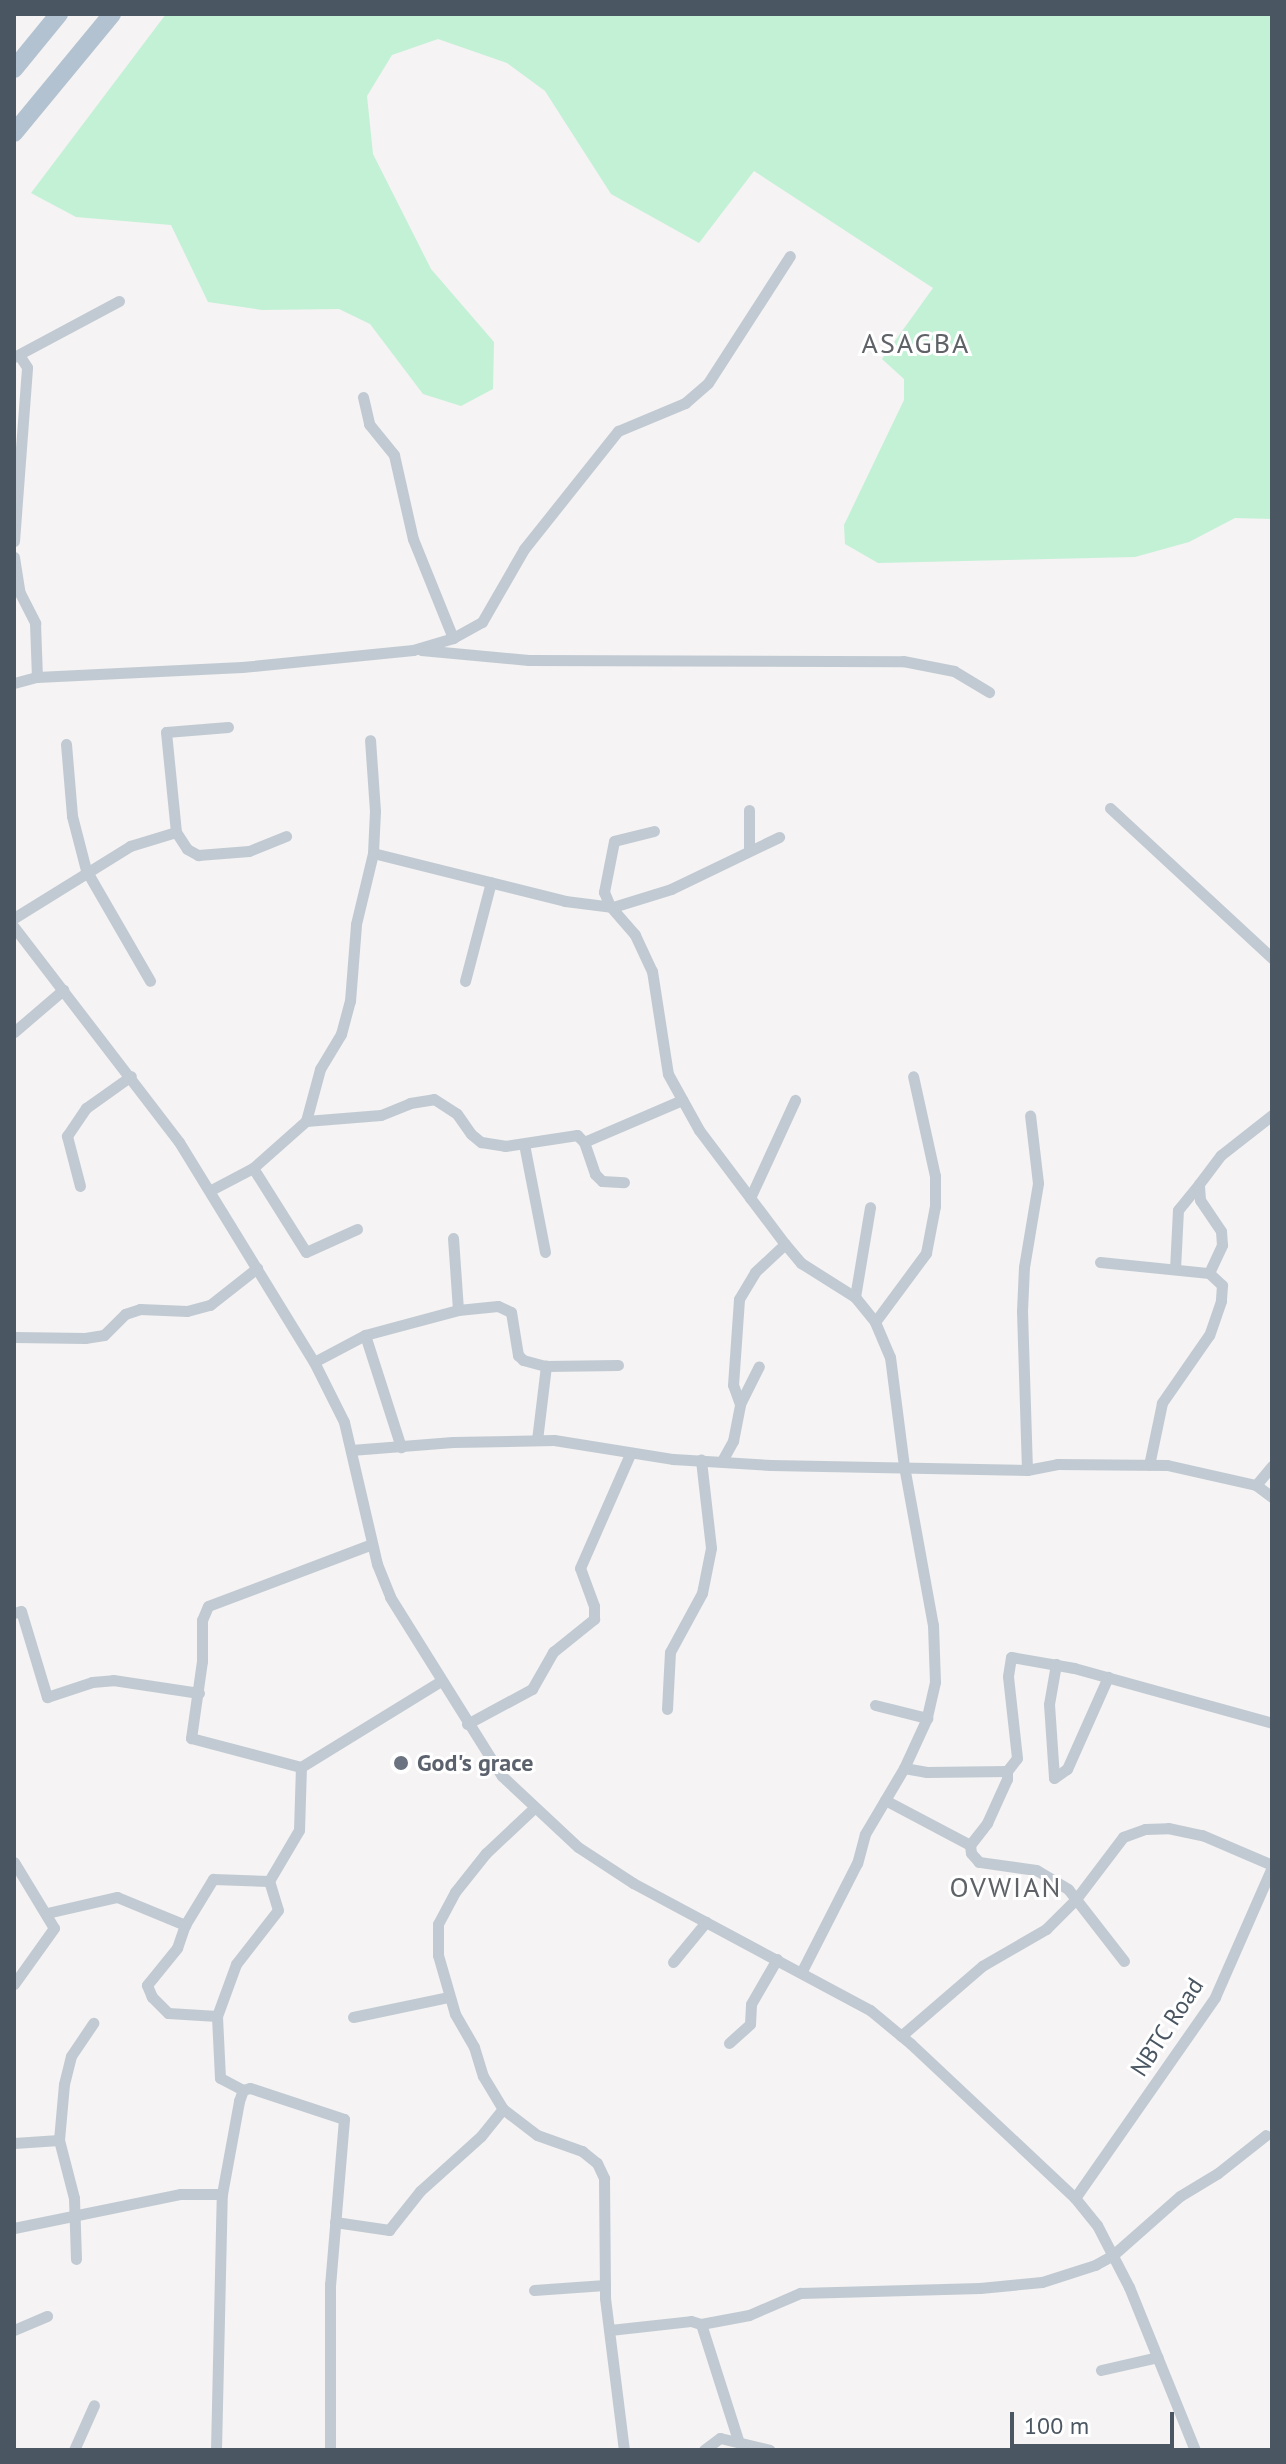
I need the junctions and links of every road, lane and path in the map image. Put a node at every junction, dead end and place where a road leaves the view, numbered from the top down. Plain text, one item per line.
1 (59, 14) edge
2 (112, 14) edge
3 (14, 69) edge
4 (14, 133) edge
5 (790, 256) dead end
6 (119, 301) dead end
7 (16, 356) edge
8 (363, 397) dead end
9 (14, 541) edge
10 (14, 557) edge
11 (453, 638) junction
12 (413, 650) junction
13 (37, 677) junction
14 (14, 683) edge
15 (989, 692) dead end
16 (228, 727) dead end
17 (370, 740) dead end
18 (66, 744) dead end
19 (1110, 808) dead end
20 (749, 810) dead end
21 (654, 831) dead end
22 (176, 832) junction
23 (286, 836) dead end
24 (779, 837) dead end
25 (749, 850) junction
26 (373, 853) junction
27 (86, 870) junction
28 (491, 882) junction
29 (613, 907) junction
30 (14, 918) edge
31 (14, 927) edge
32 (1269, 951) edge
33 (150, 981) dead end
34 (465, 981) dead end
35 (63, 990) junction
36 (14, 1032) edge
37 (131, 1076) junction
38 (913, 1076) dead end
39 (682, 1100) junction
40 (795, 1100) dead end
41 (1030, 1115) dead end
42 (1272, 1115) edge
43 (306, 1121) junction
44 (584, 1142) junction
45 (524, 1144) junction
46 (253, 1168) junction
47 (624, 1182) dead end
48 (1199, 1184) junction
49 (80, 1186) dead end
50 (211, 1190) junction
51 (750, 1198) junction
52 (870, 1207) dead end
53 (357, 1229) dead end
54 (453, 1238) dead end
55 (785, 1244) junction
56 (545, 1252) dead end
57 (1100, 1262) dead end
58 (257, 1268) junction
59 (1175, 1269) junction
60 (1209, 1273) junction
61 (855, 1297) junction
62 (458, 1310) junction
63 (875, 1322) junction
64 (365, 1335) junction
65 (14, 1337) edge
66 (314, 1362) junction
67 (618, 1365) dead end
68 (546, 1366) junction
69 (759, 1366) dead end
70 (740, 1404) junction
71 (537, 1440) junction
72 (401, 1447) junction
73 (351, 1450) junction
74 (630, 1454) junction
75 (723, 1459) junction
76 (701, 1460) junction
77 (1149, 1465) junction
78 (904, 1466) junction
79 (1272, 1466) edge
80 (1027, 1470) junction
81 (1256, 1485) junction
82 (1272, 1497) edge
83 (372, 1544) junction
84 (14, 1613) edge
85 (1056, 1664) junction
86 (1108, 1677) junction
87 (441, 1681) junction
88 (199, 1693) junction
89 (875, 1705) dead end
90 (667, 1709) dead end
91 (927, 1718) junction
92 (1272, 1723) edge
93 (467, 1724) junction
94 (301, 1767) junction
95 (904, 1768) junction
96 (1007, 1771) junction
97 (885, 1800) junction
98 (534, 1808) junction
99 (970, 1845) junction
100 (14, 1862) edge
101 (1272, 1866) edge
102 (269, 1881) junction
103 (1076, 1899) junction
104 (47, 1913) junction
105 (706, 1922) junction
106 (185, 1925) junction
107 (777, 1959) junction
108 (1124, 1961) dead end
109 (673, 1962) dead end
110 (802, 1971) junction
111 (14, 1984) edge
112 (449, 1997) junction
113 (217, 2016) junction
114 (353, 2017) dead end
115 (93, 2023) dead end
116 (901, 2036) junction
117 (729, 2043) dead end
118 (243, 2090) junction
119 (503, 2109) junction
120 (1266, 2135) dead end
121 (59, 2140) junction
122 (14, 2143) edge
123 (222, 2194) junction
124 (1075, 2198) junction
125 (76, 2215) junction
126 (335, 2222) junction
127 (14, 2228) edge
128 (1113, 2255) junction
129 (76, 2259) dead end
130 (605, 2285) junction
131 (534, 2290) dead end
132 (47, 2316) dead end
133 (701, 2324) junction
134 (14, 2330) edge
135 (610, 2330) junction
136 (1158, 2357) junction
137 (1101, 2370) dead end
138 (94, 2405) dead end
139 (738, 2440) junction
140 (74, 2450) edge
141 (216, 2450) edge
142 (330, 2450) edge
143 (624, 2450) edge
144 (704, 2450) edge
145 (770, 2450) edge
146 (1195, 2450) edge

1 - 3 main road
2 - 4 main road
5 - 11 street
6 - 7 street
7 - 9 street
8 - 11 street
10 - 13 street
11 - 12 street
12 - 13 street
12 - 15 street
13 - 14 street
16 - 22 street
17 - 26 street
18 - 27 street
19 - 32 street
20 - 25 street
21 - 29 street
22 - 23 street
22 - 27 street
24 - 25 street
25 - 29 street
26 - 28 street
26 - 43 street
27 - 30 street
27 - 33 street
28 - 29 street
28 - 34 street
29 - 39 street
31 - 35 street
35 - 36 street
35 - 37 street
37 - 49 street
37 - 50 street
38 - 63 street
39 - 44 street
39 - 51 street
40 - 51 street
41 - 80 street
42 - 48 street
43 - 45 street
43 - 46 street
44 - 45 street
44 - 47 street
45 - 56 street
46 - 50 street
46 - 53 street
48 - 59 street
48 - 60 street
50 - 58 street
51 - 55 street
52 - 61 street
54 - 62 street
55 - 61 street
55 - 70 street
57 - 59 street
58 - 65 street
58 - 66 street
59 - 60 street
60 - 77 street
61 - 63 street
62 - 64 street
62 - 68 street
63 - 78 street
64 - 66 street
64 - 72 street
66 - 73 street
67 - 68 street
68 - 71 street
69 - 70 street
70 - 75 street
71 - 72 street
71 - 74 street
72 - 73 street
73 - 83 street
74 - 76 street
74 - 93 street
75 - 76 street
75 - 78 street
76 - 90 street
77 - 80 street
77 - 81 street
78 - 80 street
78 - 91 street
79 - 81 street
81 - 82 street
83 - 87 street
83 - 88 street
84 - 88 street
85 - 86 street
85 - 86 street
85 - 96 street
86 - 92 street
87 - 93 street
87 - 94 street
88 - 94 street
89 - 91 street
91 - 95 street
93 - 98 street
94 - 102 street
95 - 96 street
95 - 97 street
96 - 99 street
97 - 99 street
97 - 110 street
98 - 105 street
98 - 112 street
99 - 103 street
100 - 104 street
101 - 103 street
101 - 124 street, NBTC Road
102 - 106 street
102 - 113 street
103 - 108 street
103 - 116 street
104 - 106 street
104 - 111 street
105 - 107 street
105 - 109 street
106 - 113 street
107 - 110 street
107 - 117 street
110 - 116 street
112 - 114 street
112 - 119 street
113 - 118 street
115 - 121 street
116 - 124 street
118 - 123 street
118 - 126 street
119 - 126 street
119 - 130 street
120 - 128 street
121 - 122 street
121 - 125 street
123 - 125 street
123 - 141 street
124 - 128 street
125 - 127 street
125 - 129 street
126 - 142 street
128 - 133 street
128 - 136 street
130 - 131 street
130 - 135 street
132 - 134 street
133 - 135 street
133 - 139 street
135 - 143 street
136 - 137 street
136 - 146 street
138 - 140 street
139 - 144 street
139 - 145 street

